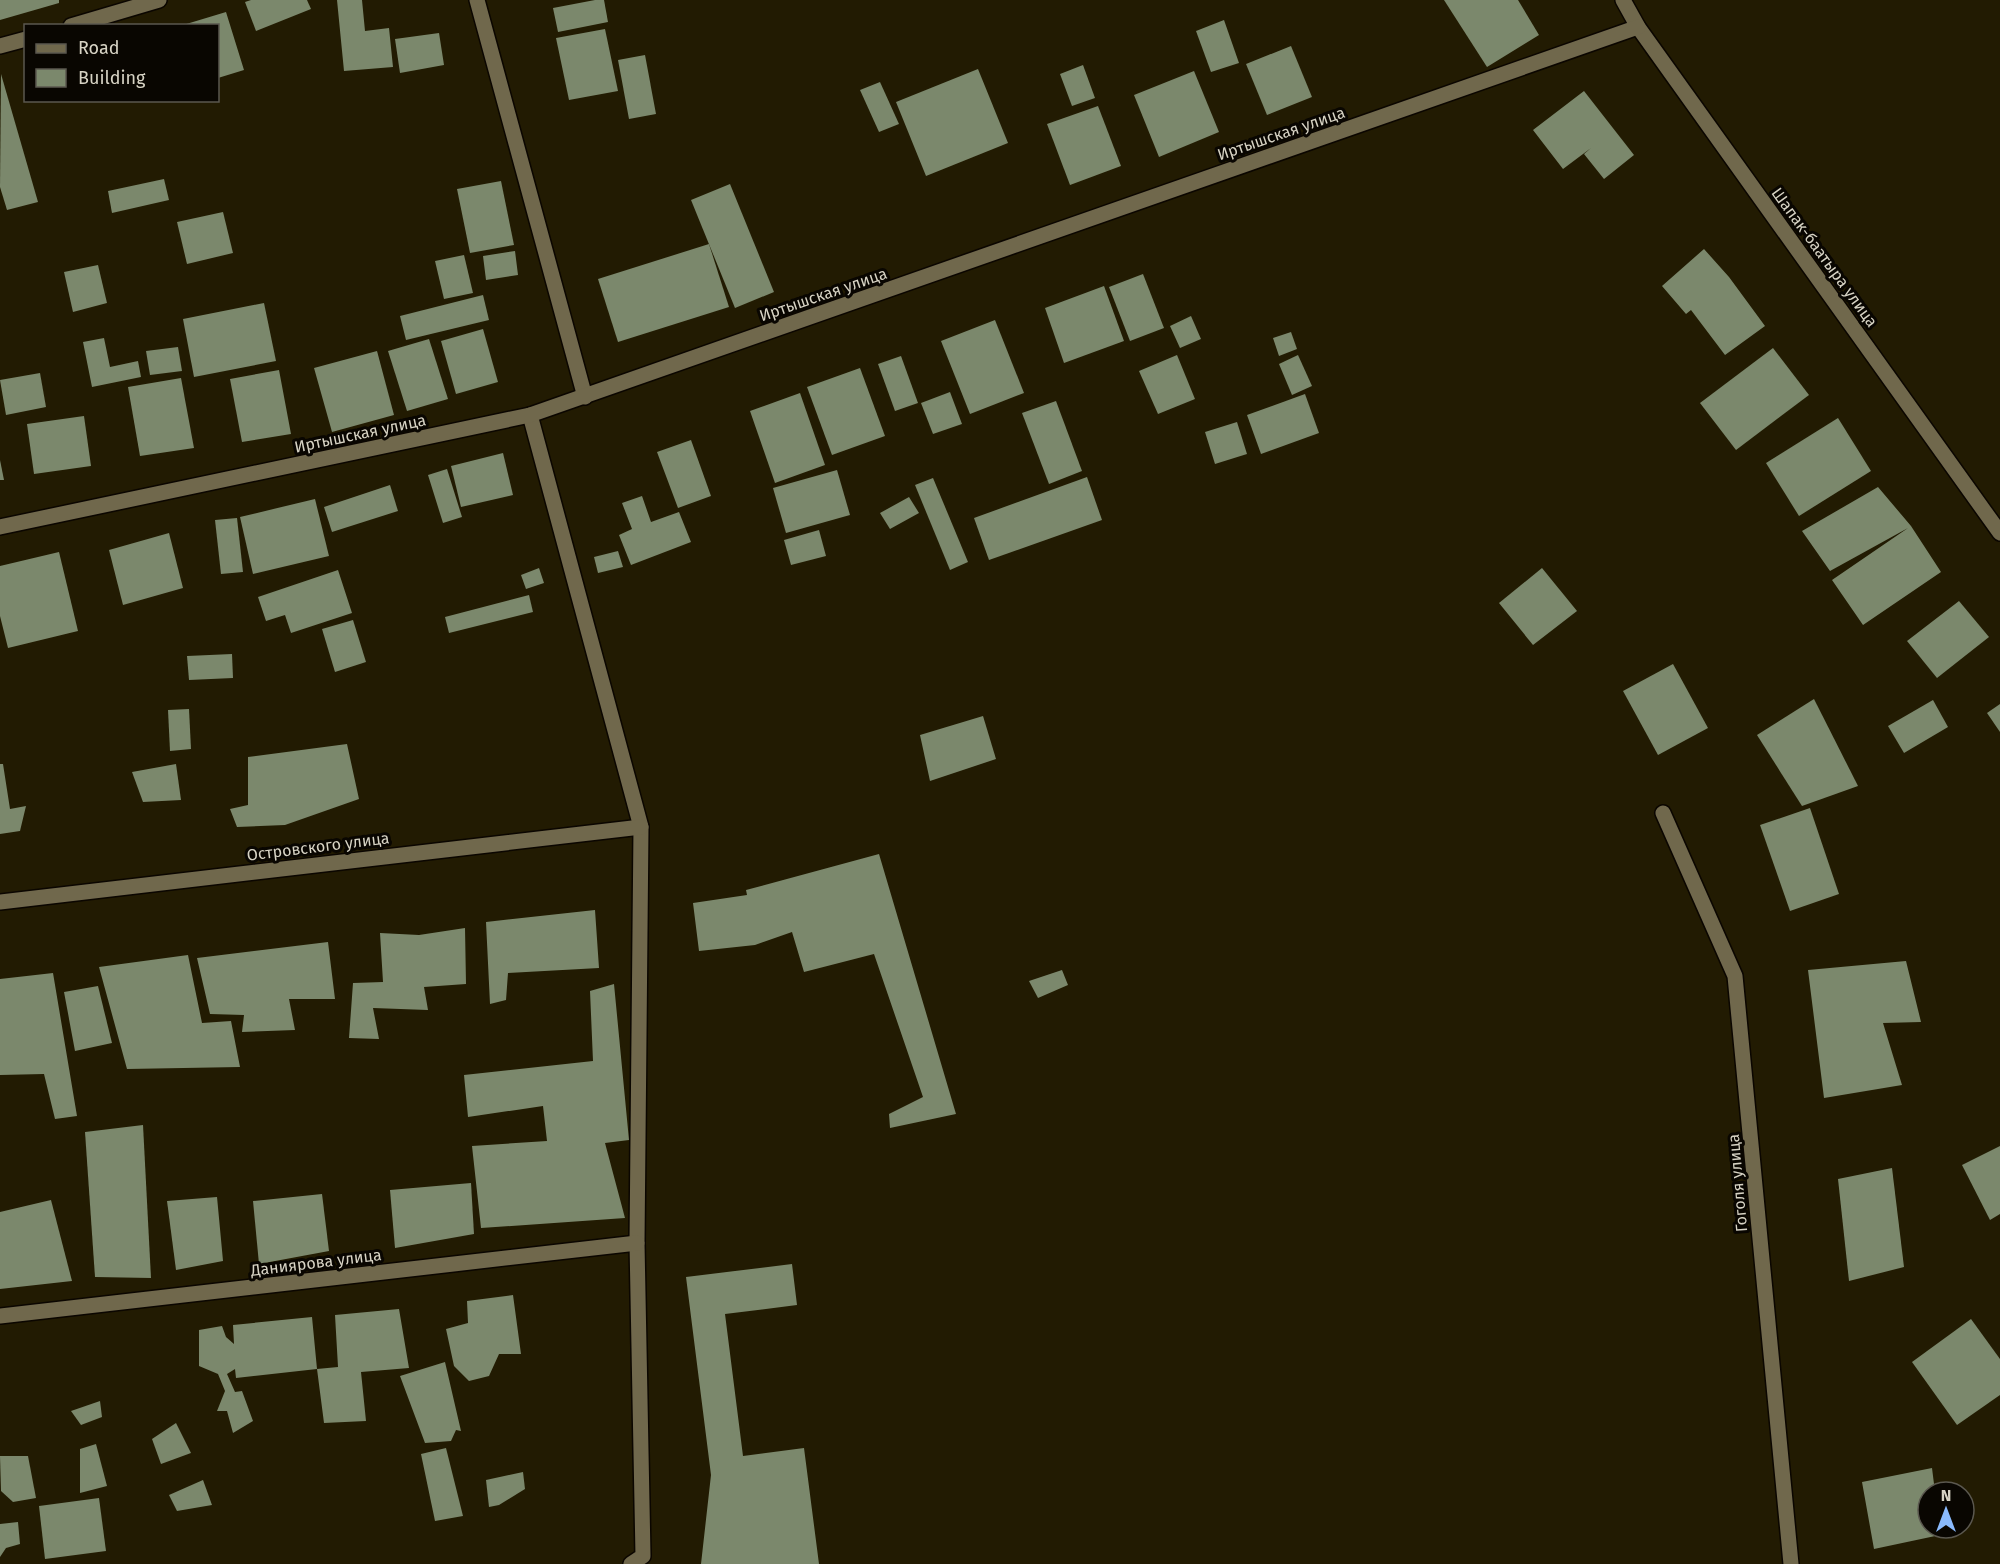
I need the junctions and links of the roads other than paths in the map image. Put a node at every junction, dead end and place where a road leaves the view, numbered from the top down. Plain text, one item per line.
1 (159, 0) edge
2 (477, 0) edge
3 (1623, 0) edge
4 (78, 24) edge
5 (1638, 27) junction
6 (24, 40) edge
7 (0, 46) edge
8 (585, 397) junction
9 (530, 416) junction
10 (0, 527) edge
11 (2000, 533) edge
12 (1663, 813) dead end
13 (641, 826) junction
14 (0, 902) edge
15 (637, 1243) junction
16 (0, 1316) edge
17 (637, 1560) edge
18 (1791, 1564) edge

1 - 4 street
2 - 8 street
3 - 5 street, Шапак-баатыра улица
5 - 8 street, Иртышская улица
5 - 11 street, Шапак-баатыра улица
6 - 7 street
8 - 9 street, Иртышская улица
9 - 10 street, Иртышская улица
9 - 13 street
12 - 18 street, Гоголя улица
13 - 14 street, Островского улица
13 - 15 street
15 - 16 street, Даниярова улица
15 - 17 street

